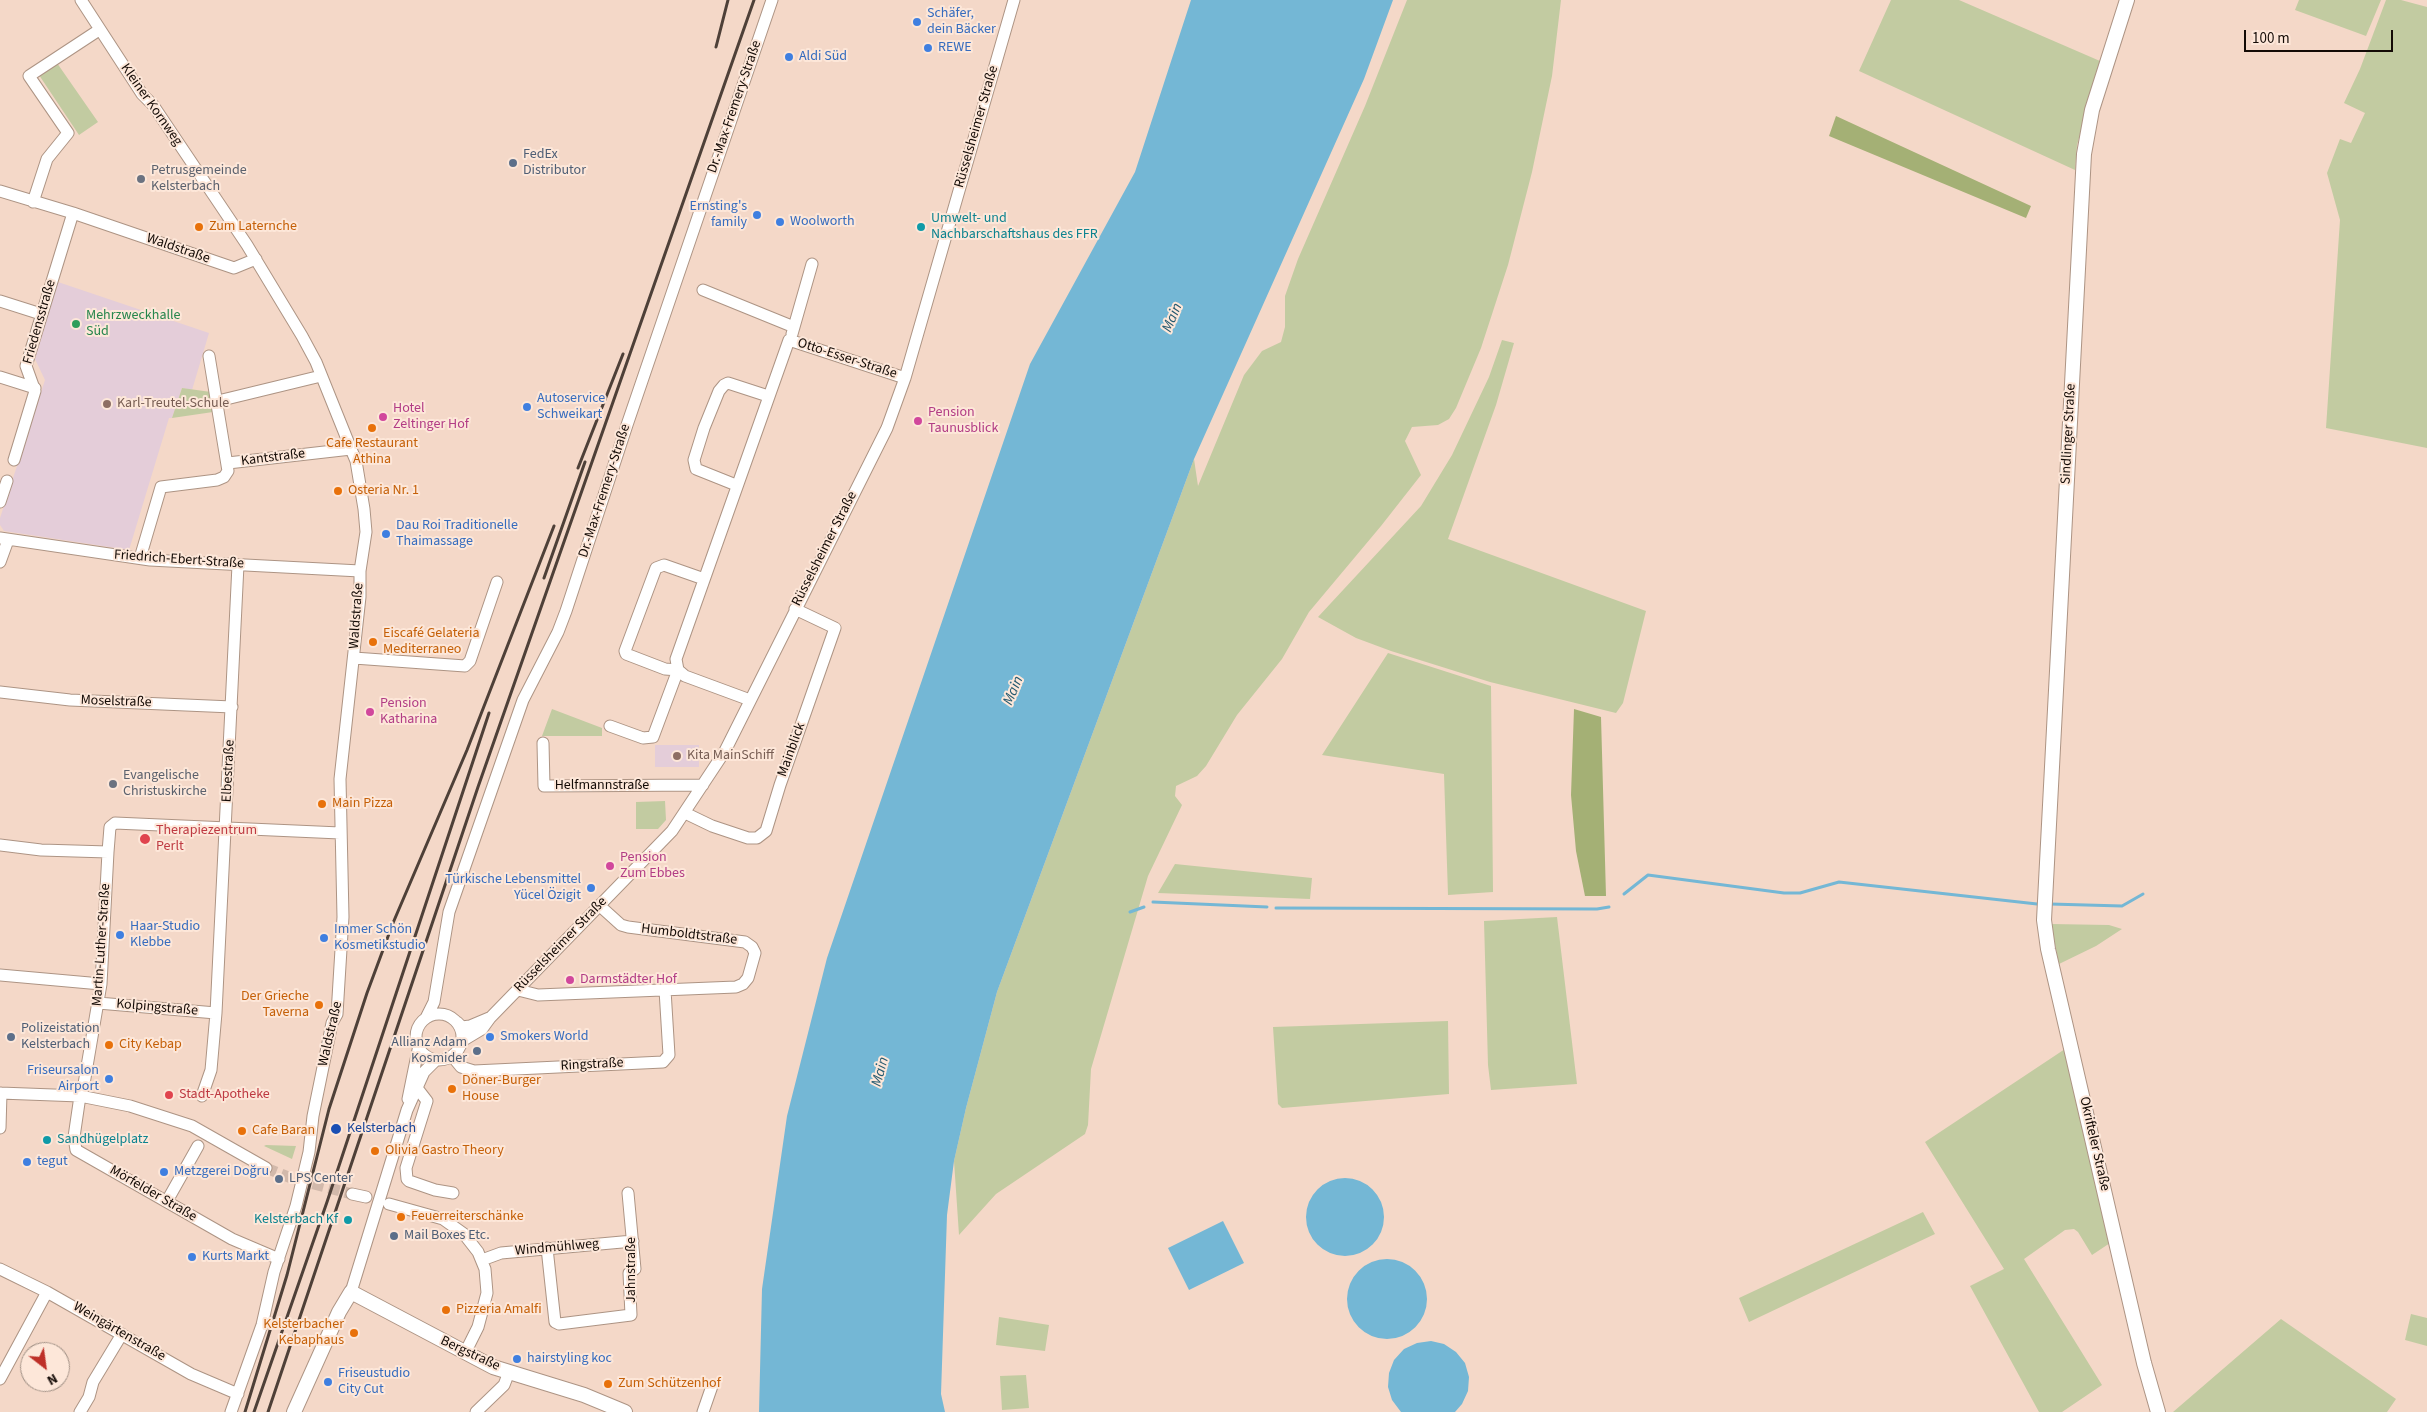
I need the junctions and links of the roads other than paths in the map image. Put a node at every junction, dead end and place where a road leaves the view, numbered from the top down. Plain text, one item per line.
1 (81, 0) edge
2 (772, 0) edge
3 (1014, 0) edge
4 (2127, 0) edge
5 (99, 30) junction
6 (0, 191) edge
7 (33, 202) junction
8 (72, 212) junction
9 (256, 260) junction
10 (812, 264) dead end
11 (703, 290) dead end
12 (0, 301) edge
13 (41, 314) junction
14 (794, 327) junction
15 (789, 340) junction
16 (209, 356) dead end
17 (321, 376) junction
18 (0, 377) edge
19 (905, 378) junction
20 (35, 388) junction
21 (768, 396) junction
22 (218, 401) junction
23 (351, 449) junction
24 (14, 460) dead end
25 (228, 463) junction
26 (7, 481) dead end
27 (736, 485) junction
28 (0, 502) edge
29 (4, 539) edge
30 (140, 558) junction
31 (0, 562) edge
32 (238, 565) junction
33 (360, 571) junction
34 (704, 579) junction
35 (497, 582) dead end
36 (795, 609) junction
37 (354, 658) junction
38 (678, 670) junction
39 (0, 692) edge
40 (750, 700) junction
41 (232, 707) junction
42 (610, 726) dead end
43 (542, 743) dead end
44 (703, 786) junction
45 (685, 813) junction
46 (227, 828) junction
47 (340, 833) junction
48 (0, 845) edge
49 (108, 852) junction
50 (2046, 875) joint
51 (600, 906) junction
52 (0, 975) edge
53 (438, 980) junction
54 (101, 984) junction
55 (518, 990) junction
56 (665, 990) junction
57 (98, 1003) junction
58 (216, 1013) junction
59 (443, 1014) junction
60 (426, 1018) junction
61 (490, 1018) junction
62 (457, 1022) junction
63 (462, 1041) junction
64 (418, 1050) junction
65 (452, 1056) junction
66 (435, 1061) junction
67 (417, 1088) junction
68 (1, 1093) edge
69 (80, 1096) junction
70 (202, 1096) dead end
71 (407, 1110) junction
72 (0, 1128) edge
73 (198, 1146) dead end
74 (266, 1168) tunnel mouth
75 (453, 1193) dead end
76 (628, 1193) dead end
77 (352, 1194) tunnel mouth
78 (366, 1197) dead end
79 (167, 1201) junction
80 (389, 1204) dead end
81 (633, 1241) junction
82 (547, 1248) junction
83 (279, 1259) junction
84 (482, 1260) junction
85 (0, 1269) edge
86 (47, 1292) junction
87 (351, 1292) junction
88 (122, 1334) junction
89 (464, 1354) junction
90 (509, 1372) junction
91 (0, 1378) edge
92 (712, 1386) dead end
93 (238, 1394) junction
94 (80, 1412) edge
95 (231, 1412) edge
96 (294, 1412) edge
97 (476, 1412) edge
98 (624, 1412) edge
99 (703, 1412) edge
100 (2158, 1412) edge

1 - 5 street, Kleiner Kornweg
2 - 53 street, Dr.-Max-Fremery-Straße
3 - 19 street, Rüsselsheimer Straße
4 - 50 street, Sindlinger Straße
5 - 7 street
5 - 9 street, Kleiner Kornweg
6 - 7 street, Waldstraße
7 - 8 street, Waldstraße
8 - 9 street, Waldstraße
8 - 13 street, Friedensstraße
9 - 17 street, Waldstraße
10 - 14 street
11 - 14 street, Otto-Esser-Straße
12 - 13 street
13 - 20 street, Friedensstraße
14 - 15 street
15 - 19 street, Otto-Esser-Straße
15 - 21 street, Otto-Esser-Straße
16 - 22 street
17 - 22 street
17 - 23 street, Waldstraße
18 - 20 street
19 - 36 street, Rüsselsheimer Straße
20 - 24 street
21 - 27 street, Otto-Esser-Straße
21 - 27 street
22 - 25 street
23 - 25 street, Kantstraße
23 - 33 street, Waldstraße
25 - 30 street, Kantstraße
26 - 28 street
27 - 34 street, Otto-Esser-Straße
29 - 30 street, Friedrich-Ebert-Straße
29 - 31 street
30 - 32 street, Friedrich-Ebert-Straße
32 - 33 street, Friedrich-Ebert-Straße
32 - 41 street, Elbestraße
33 - 37 street, Waldstraße
34 - 38 street, Otto-Esser-Straße
34 - 38 street
35 - 37 street
36 - 40 street, Rüsselsheimer Straße
36 - 45 street, Mainblick
37 - 47 street, Waldstraße
38 - 40 street
38 - 42 street, Otto-Esser-Straße
39 - 41 street, Moselstraße
40 - 44 street, Rüsselsheimer Straße
41 - 46 street, Elbestraße
43 - 44 street, Helfmannstraße
44 - 45 street, Rüsselsheimer Straße
45 - 51 street, Rüsselsheimer Straße
46 - 47 street, Martin-Luther-Straße
46 - 49 street, Martin-Luther-Straße
46 - 58 street, Elbestraße
47 - 83 street, Waldstraße
48 - 49 street
49 - 54 street, Martin-Luther-Straße
50 - 100 street, Okrifteler Straße
51 - 55 street, Rüsselsheimer Straße
51 - 56 street, Humboldtstraße
52 - 54 street, Kolpingstraße
53 - 59 street, Dr.-Max-Fremery-Straße
53 - 60 street, Dr.-Max-Fremery-Straße
54 - 57 street, Martin-Luther-Straße
55 - 56 street
55 - 61 street, Rüsselsheimer Straße
56 - 65 street, Ringstraße
57 - 58 street, Kolpingstraße
57 - 69 street, Martin-Luther-Straße
58 - 70 street, Elbestraße
59 - 60 street
59 - 62 street
60 - 64 street
61 - 62 street, Rüsselsheimer Straße
61 - 63 street, Rüsselsheimer Straße
62 - 63 street
63 - 65 street
64 - 66 street
64 - 71 street
65 - 66 street
66 - 67 street
67 - 71 street
67 - 75 street
68 - 69 street
68 - 72 street
69 - 74 street
69 - 79 street, Mörfelder Straße
71 - 87 street
73 - 79 street
76 - 81 street, Jahnstraße
77 - 78 street
79 - 83 street, Mörfelder Straße
80 - 84 street
81 - 82 street, Windmühlweg
81 - 82 street, Jahnstraße
82 - 84 street, Windmühlweg
83 - 93 street, Waldstraße
84 - 89 street
85 - 86 street, Weingärtenstraße
86 - 88 street, Weingärtenstraße
86 - 91 street
87 - 89 street, Bergstraße
87 - 96 street
88 - 93 street, Weingärtenstraße
88 - 94 street
89 - 90 street, Bergstraße
90 - 97 street
90 - 98 street, Bergstraße
92 - 99 street
93 - 95 street, Waldstraße

